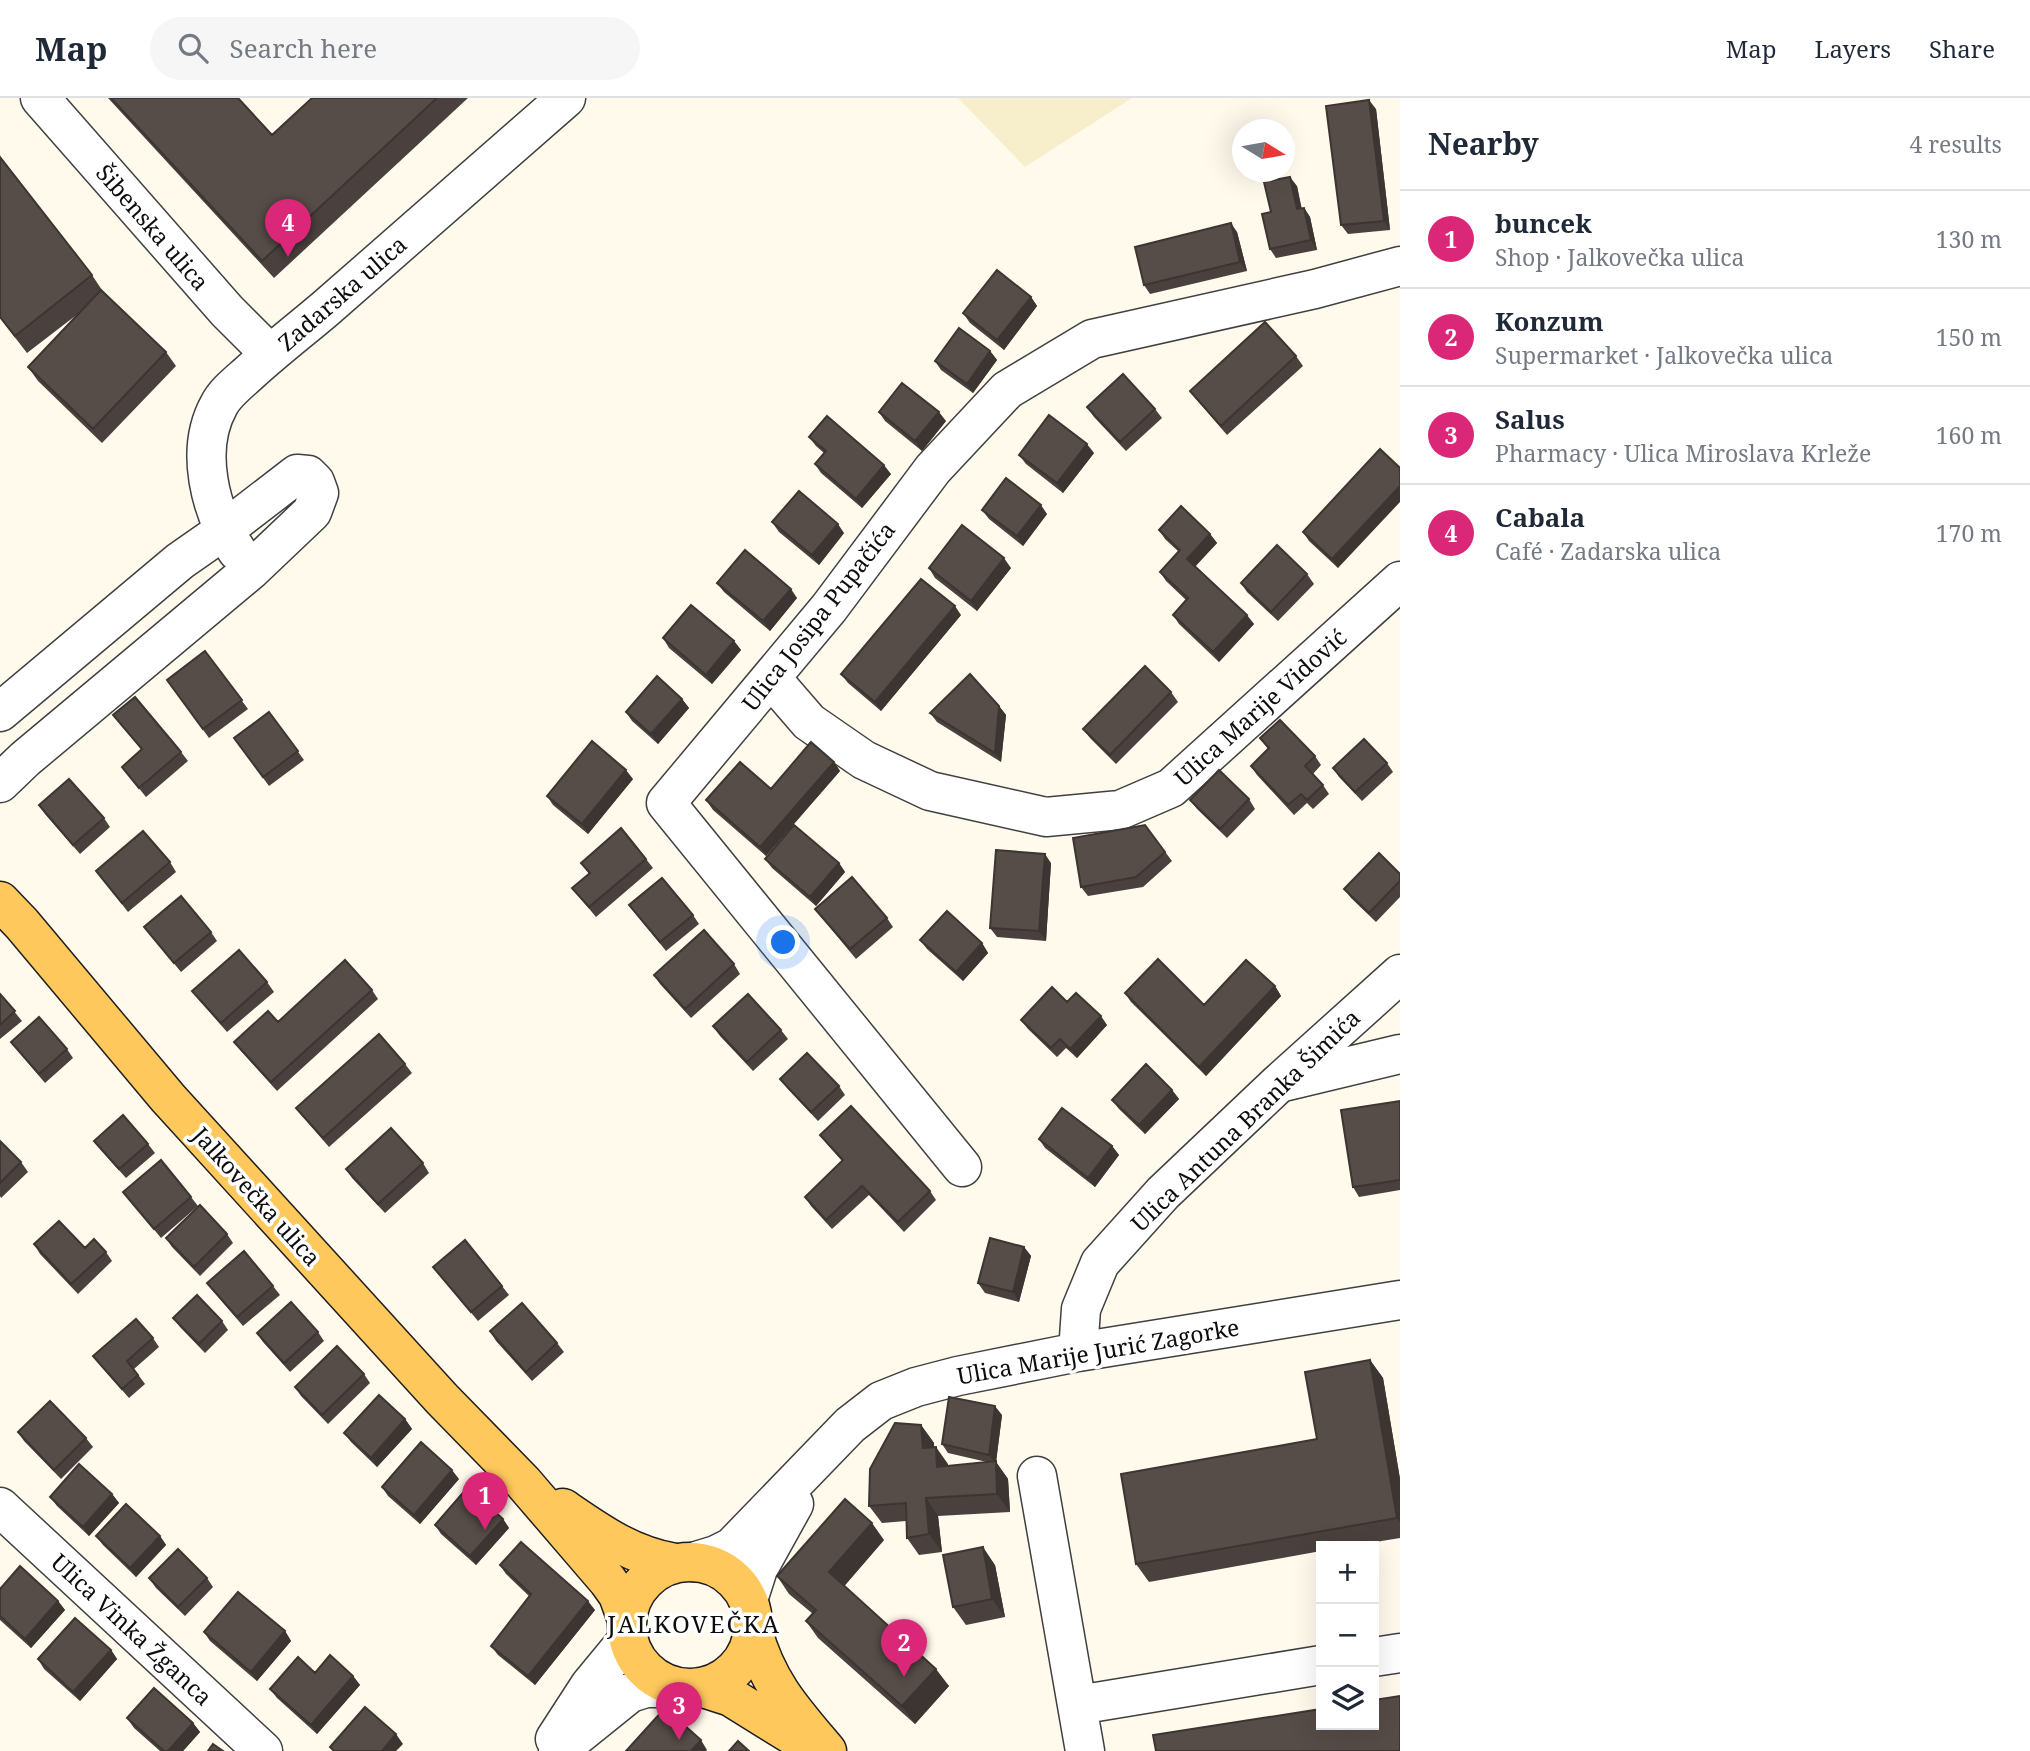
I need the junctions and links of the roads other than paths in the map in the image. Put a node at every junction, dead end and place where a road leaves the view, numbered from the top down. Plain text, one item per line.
1 (40, 98) edge
2 (566, 98) edge
3 (1400, 266) edge
4 (270, 354) junction
5 (223, 531) junction
6 (251, 570) junction
7 (1400, 581) edge
8 (771, 678) junction
9 (0, 712) edge
10 (0, 783) edge
11 (0, 901) edge
12 (1400, 974) edge
13 (1400, 1054) edge
14 (1279, 1083) junction
15 (962, 1167) dead end
16 (1400, 1300) edge
17 (1077, 1352) junction
18 (821, 1457) junction
19 (1037, 1476) dead end
20 (523, 1482) junction
21 (0, 1507) edge
22 (684, 1563) junction
23 (750, 1616) junction
24 (627, 1629) junction
25 (1400, 1653) edge
26 (1379, 1656) edge
27 (1316, 1666) edge
28 (690, 1687) junction
29 (1078, 1705) junction
30 (263, 1751) edge
31 (547, 1751) edge
32 (558, 1751) edge
33 (818, 1751) edge
34 (827, 1751) edge
35 (1085, 1751) edge

1 - 4 street, Šibenska ulica
2 - 4 street, Zadarska ulica
3 - 8 street, Ulica Josipa Pupačića
4 - 5 street, Zadarska ulica
5 - 6 street, Zadarska ulica
5 - 6 street
5 - 9 street
6 - 10 street
7 - 8 street, Ulica Marije Vidović
8 - 15 street, Ulica Josipa Pupačića
11 - 20 main road, Jalkovečka ulica
12 - 14 street, Ulica Antuna Branka Šimića
13 - 14 street
14 - 17 street, Ulica Antuna Branka Šimića
16 - 17 street, Ulica Marije Jurić Zagorke
17 - 18 street, Ulica Marije Jurić Zagorke
18 - 22 street, Ulica Marije Jurić Zagorke
18 - 23 street, Ulica Marije Jurić Zagorke
19 - 29 street
20 - 22 main road, Jalkovečka ulica
20 - 24 main road, Jalkovečka ulica
21 - 30 street, Ulica Vinka Žganca
22 - 23 main road
22 - 24 main road
23 - 28 main road
23 - 34 main road
24 - 28 main road
24 - 31 street
25 - 26 street
27 - 29 street
28 - 32 street
28 - 33 main road
29 - 35 street

